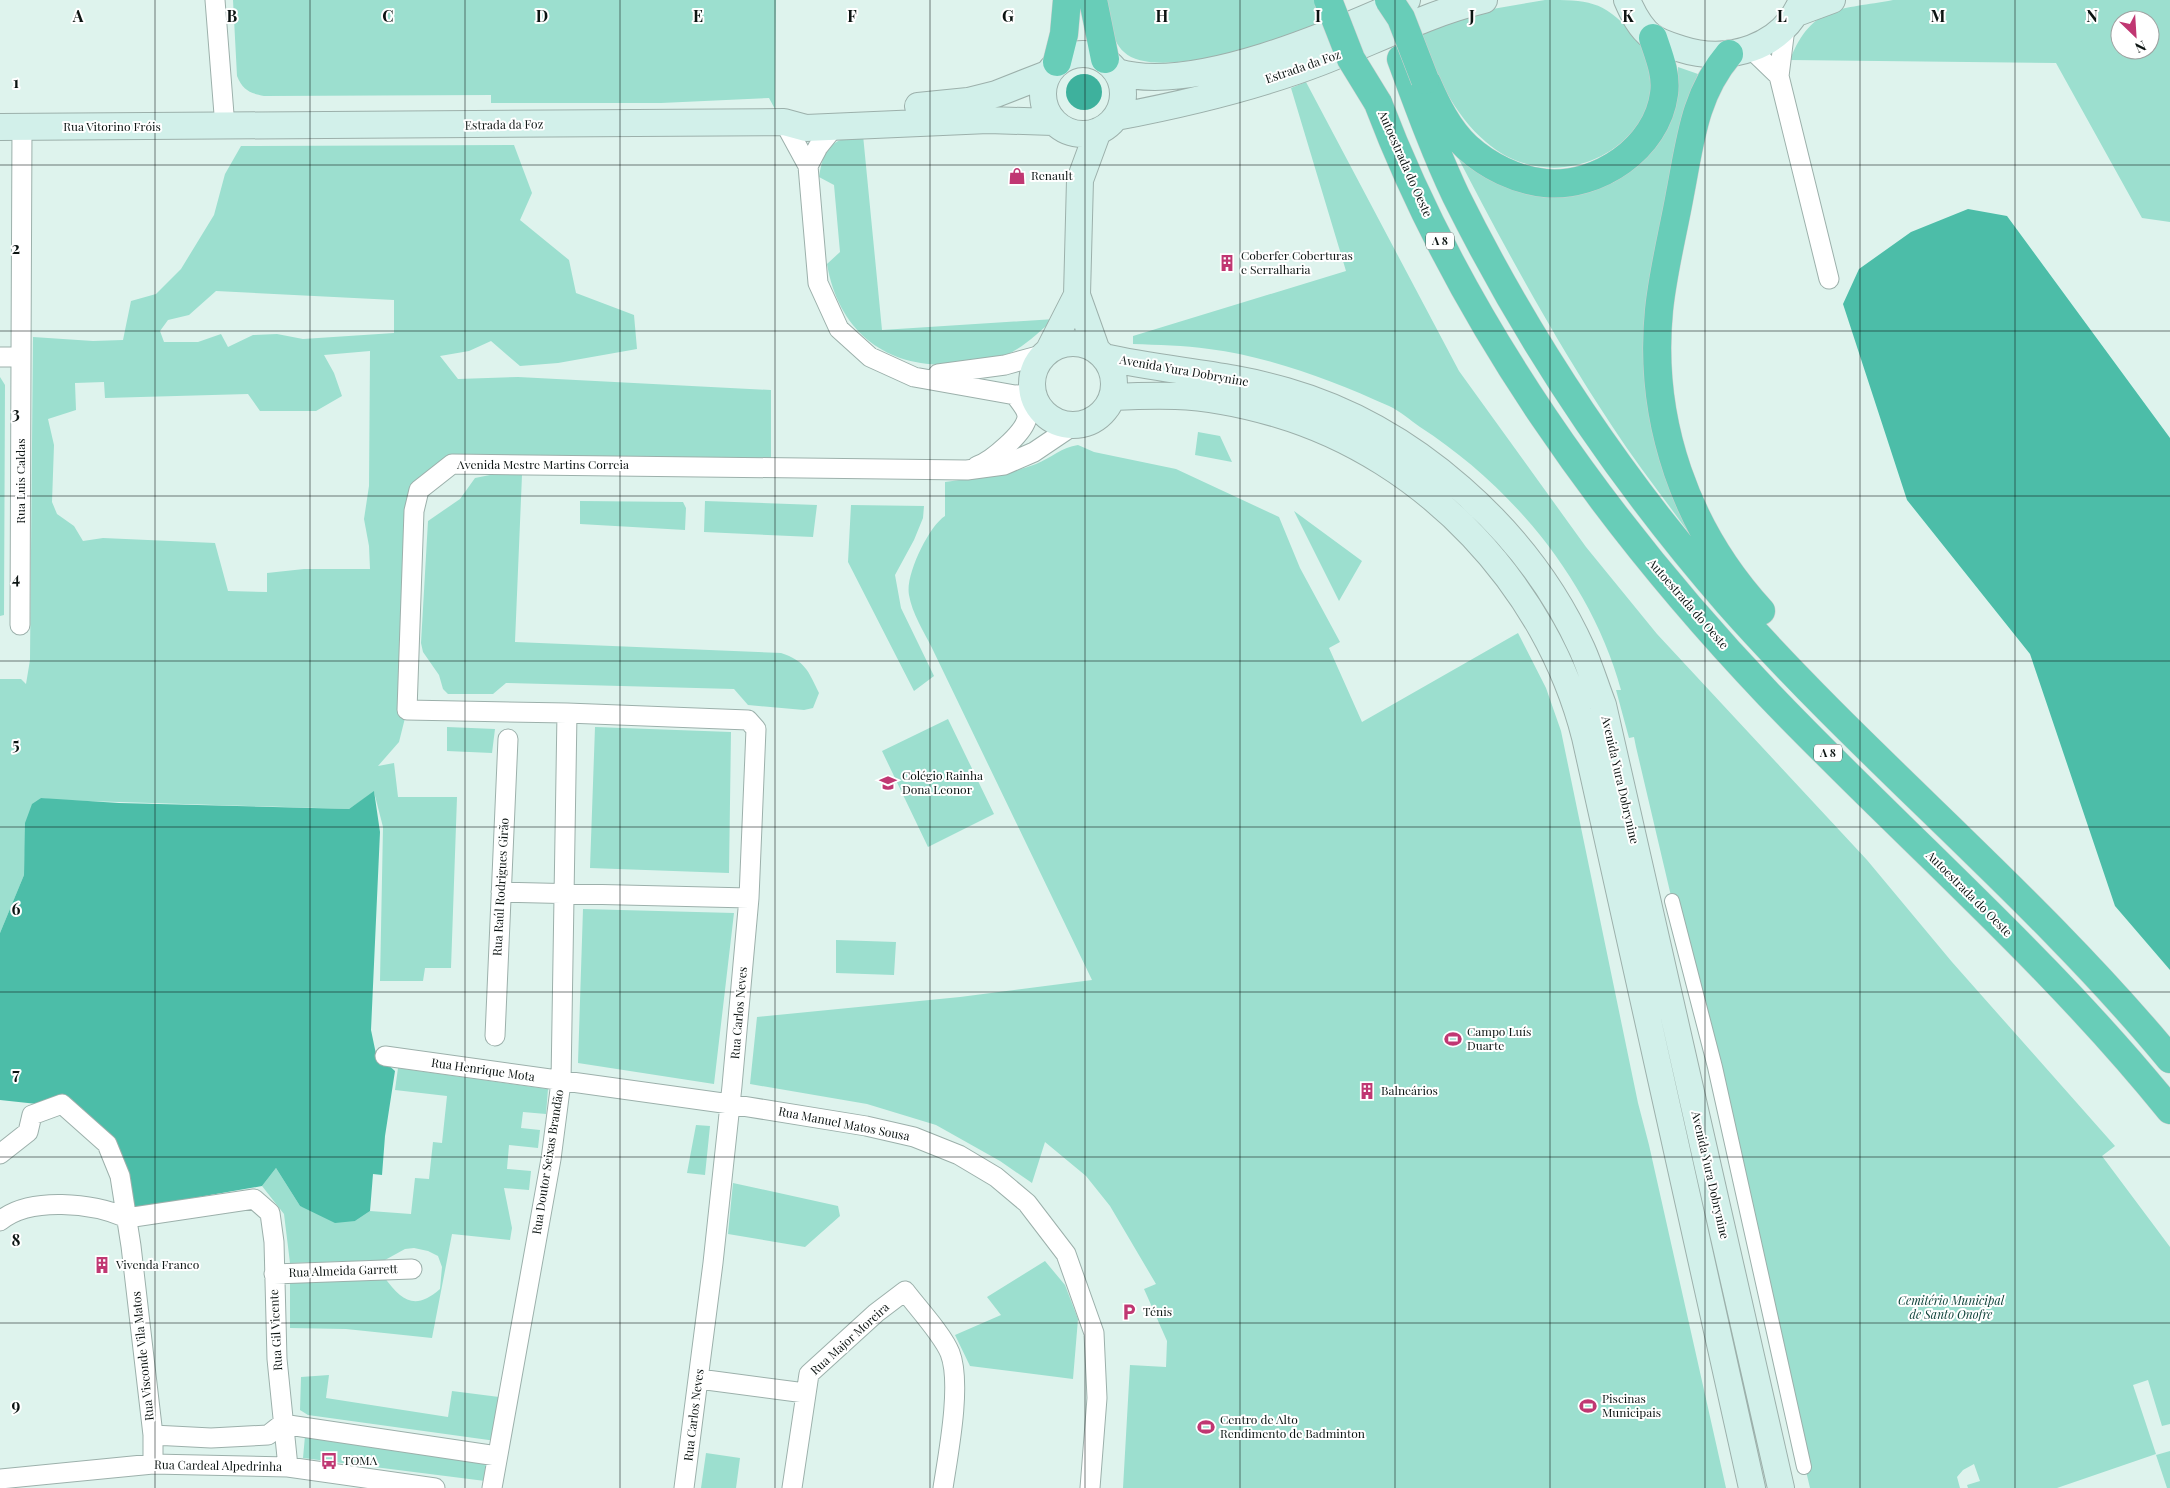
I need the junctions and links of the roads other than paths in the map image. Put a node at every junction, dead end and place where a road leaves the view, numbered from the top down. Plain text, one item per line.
1 (215, 0) edge
2 (1067, 0) edge
3 (1093, 0) edge
4 (1328, 0) edge
5 (1345, 0) edge
6 (1381, 0) edge
7 (1389, 0) edge
8 (1407, 0) edge
9 (1484, 0) edge
10 (1832, 0) edge
11 (1623, 3) edge
12 (1795, 14) edge
13 (1653, 38) junction
14 (1740, 52) junction
15 (1111, 66) junction
16 (1052, 68) junction
17 (1779, 76) junction
18 (1378, 103) junction
19 (784, 122) junction
20 (1107, 124) junction
21 (835, 126) junction
22 (1058, 126) junction
23 (11, 127) edge
24 (225, 127) junction
25 (808, 166) junction
26 (1080, 180) junction
27 (1829, 280) dead end
28 (1077, 295) junction
29 (1047, 352) junction
30 (1101, 354) junction
31 (0, 357) edge
32 (22, 357) junction
33 (914, 377) junction
34 (1024, 394) junction
35 (1112, 397) junction
36 (1074, 425) junction
37 (967, 470) junction
38 (20, 626) dead end
39 (567, 713) junction
40 (508, 739) dead end
41 (1896, 776) junction
42 (501, 892) junction
43 (564, 893) junction
44 (749, 898) junction
45 (1672, 901) dead end
46 (494, 1036) dead end
47 (385, 1056) dead end
48 (2170, 1058) edge
49 (561, 1082) junction
50 (730, 1104) junction
51 (2170, 1110) edge
52 (0, 1154) edge
53 (127, 1218) junction
54 (0, 1221) edge
55 (412, 1269) dead end
56 (274, 1274) junction
57 (699, 1379) junction
58 (804, 1393) junction
59 (282, 1424) junction
60 (153, 1435) junction
61 (497, 1456) junction
62 (153, 1464) junction
63 (288, 1467) junction
64 (1804, 1467) dead end
65 (0, 1479) edge
66 (370, 1484) edge
67 (435, 1488) edge
68 (492, 1488) edge
69 (684, 1488) edge
70 (792, 1488) edge
71 (944, 1488) edge
72 (1090, 1488) edge
73 (1752, 1488) edge
74 (1781, 1488) edge

1 - 24 street
2 - 16 highway
3 - 15 highway
4 - 18 highway, bridge
5 - 18 highway, Autoestrada do Oeste / A 8, bridge
6 - 41 highway, A 8
7 - 13 highway, bridge
8 - 15 main road, Estrada da Foz
9 - 20 main road, Estrada da Foz
10 - 12 main road
11 - 13 main road
12 - 14 main road
12 - 17 street
13 - 14 main road
14 - 17 street
14 - 41 highway
15 - 16 main road
15 - 20 main road
16 - 19 main road, Estrada da Foz
16 - 22 main road
17 - 27 street
18 - 51 highway, Autoestrada do Oeste / A 8
19 - 21 main road, Estrada da Foz
19 - 24 main road, Estrada da Foz
19 - 25 street
20 - 22 main road
20 - 26 main road
21 - 22 main road, Estrada da Foz
21 - 25 street
22 - 26 main road
23 - 24 main road, Rua Vitorino Fróis
23 - 32 street, Rua Luis Caldas
25 - 33 street
26 - 28 main road
28 - 29 main road
28 - 30 main road
29 - 30 main road
29 - 33 street
29 - 34 main road
30 - 35 main road
30 - 74 main road, Avenida Yura Dobrynine
31 - 32 street
32 - 38 street, Rua Luis Caldas
33 - 34 street
34 - 36 main road
34 - 37 street, Avenida Mestre Martins Correia
35 - 36 main road
35 - 73 main road, Avenida Yura Dobrynine
36 - 37 street, Avenida Mestre Martins Correia
37 - 39 street, Avenida Mestre Martins Correia
39 - 43 street, Rua Doutor Seixas Brandão
39 - 44 street, Rua Carlos Neves
40 - 42 street, Rua Raúl Rodrigues Girão
41 - 48 highway, A 8
42 - 43 street
42 - 46 street, Rua Raúl Rodrigues Girão
43 - 44 street
43 - 49 street, Rua Doutor Seixas Brandão
44 - 50 street, Rua Carlos Neves
45 - 64 street
47 - 49 street, Rua Henrique Mota
49 - 50 street, Rua Henrique Mota
49 - 61 street, Rua Doutor Seixas Brandão
50 - 57 street, Rua Carlos Neves
50 - 72 street, Rua Manuel Matos Sousa
52 - 53 street, Rua Visconde Vila Matos
53 - 54 street
53 - 56 street, Rua Gil Vicente
53 - 60 street, Rua Visconde Vila Matos
55 - 56 street, Rua Almeida Garrett
56 - 59 street, Rua Gil Vicente
57 - 58 street
57 - 69 street, Rua Carlos Neves
58 - 70 street, Rua Major Moreira
58 - 71 street, Rua Major Moreira
59 - 60 street
59 - 61 street
59 - 63 street, Rua Gil Vicente
60 - 62 street, Rua Visconde Vila Matos
61 - 68 street, Rua Doutor Seixas Brandão
62 - 63 street, Rua Cardeal Alpedrinha
62 - 65 street, Rua Cardeal Alpedrinha
63 - 66 street, Rua Cardeal Alpedrinha
66 - 67 street, Rua Cardeal Alpedrinha

